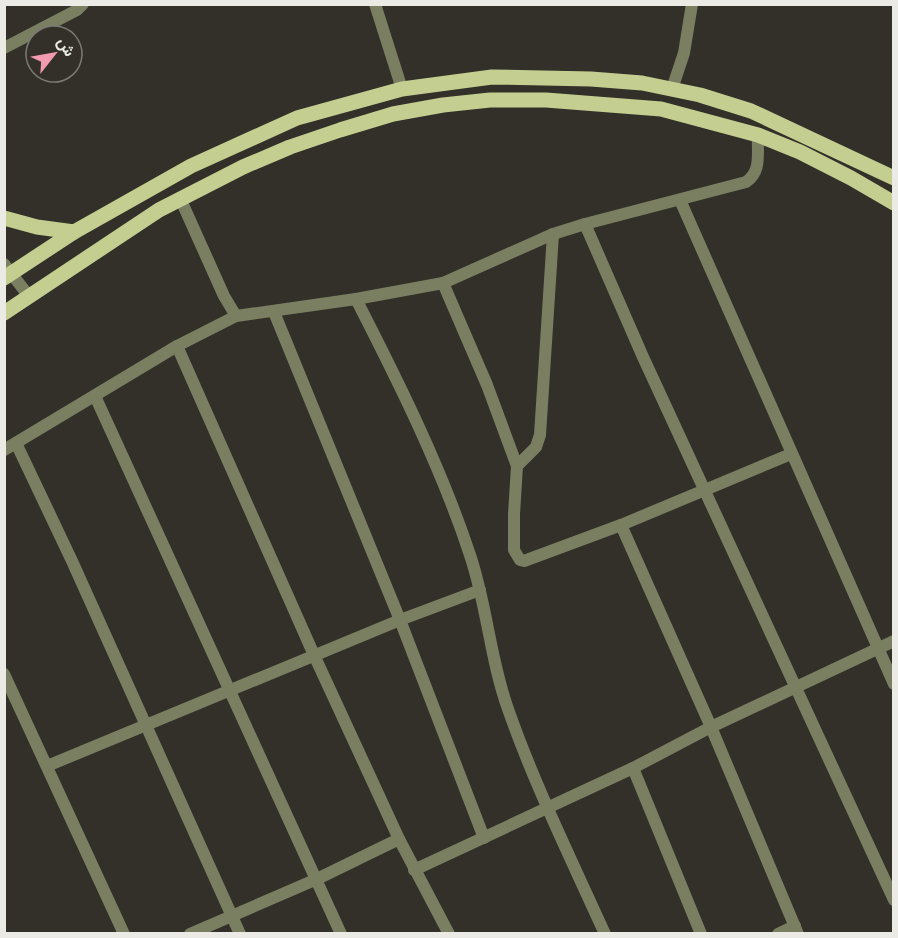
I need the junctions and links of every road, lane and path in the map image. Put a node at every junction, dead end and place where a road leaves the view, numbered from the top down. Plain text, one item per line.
1 (83, 4) edge
2 (375, 4) edge
3 (692, 4) edge
4 (4, 48) edge
5 (402, 89) junction
6 (672, 89) junction
7 (758, 135) junction
8 (893, 175) edge
9 (180, 198) junction
10 (680, 200) junction
11 (894, 203) edge
12 (4, 218) edge
13 (585, 224) junction
14 (75, 232) junction
15 (553, 234) junction
16 (7, 271) edge
17 (443, 283) junction
18 (28, 295) junction
19 (356, 299) junction
20 (7, 307) edge
21 (274, 312) junction
22 (236, 316) junction
23 (177, 345) junction
24 (95, 396) junction
25 (16, 443) junction
26 (4, 450) edge
27 (791, 454) junction
28 (517, 466) junction
29 (705, 489) junction
30 (621, 525) junction
31 (480, 590) junction
32 (400, 620) junction
33 (894, 641) edge
34 (877, 649) junction
35 (314, 655) junction
36 (4, 674) edge
37 (894, 684) edge
38 (794, 688) junction
39 (229, 692) junction
40 (145, 724) junction
41 (711, 728) junction
42 (47, 766) junction
43 (633, 768) junction
44 (548, 808) junction
45 (484, 837) junction
46 (399, 839) junction
47 (414, 870) junction
48 (888, 874) edge
49 (317, 879) junction
50 (894, 900) edge
51 (232, 916) junction
52 (797, 930) edge
53 (124, 933) edge
54 (190, 933) edge
55 (240, 933) edge
56 (341, 933) edge
57 (449, 933) edge
58 (605, 933) edge
59 (701, 933) edge
60 (778, 933) edge

1 - 4 street
2 - 5 street
3 - 6 street
5 - 6 main road
5 - 14 main road
6 - 8 main road
7 - 9 main road
7 - 10 street
7 - 11 main road
9 - 18 main road
9 - 22 street
10 - 13 street
10 - 27 street
12 - 14 main road
13 - 15 street
13 - 29 street
14 - 16 main road
15 - 17 street
15 - 28 street
16 - 18 street
17 - 19 street
17 - 28 street
18 - 20 main road
19 - 21 street
19 - 31 street
21 - 22 street
21 - 32 street
22 - 23 street
23 - 24 street
23 - 35 street
24 - 25 street
24 - 39 street
25 - 26 street
25 - 40 street
27 - 29 street
27 - 34 street
28 - 30 street
29 - 30 street
29 - 38 street
30 - 41 street
31 - 32 street
31 - 44 street
32 - 35 street
32 - 45 street
33 - 34 street
34 - 37 street
34 - 38 street
35 - 39 street
35 - 46 street
36 - 42 street
38 - 41 street
38 - 48 street
39 - 40 street
39 - 49 street
40 - 42 street
40 - 51 street
41 - 43 street
41 - 52 street
42 - 53 street
43 - 44 street
43 - 59 street
44 - 45 street
44 - 58 street
45 - 47 street
46 - 47 street
46 - 49 street
47 - 57 street
48 - 50 street
49 - 51 street
49 - 56 street
51 - 54 street
51 - 55 street
52 - 60 street

